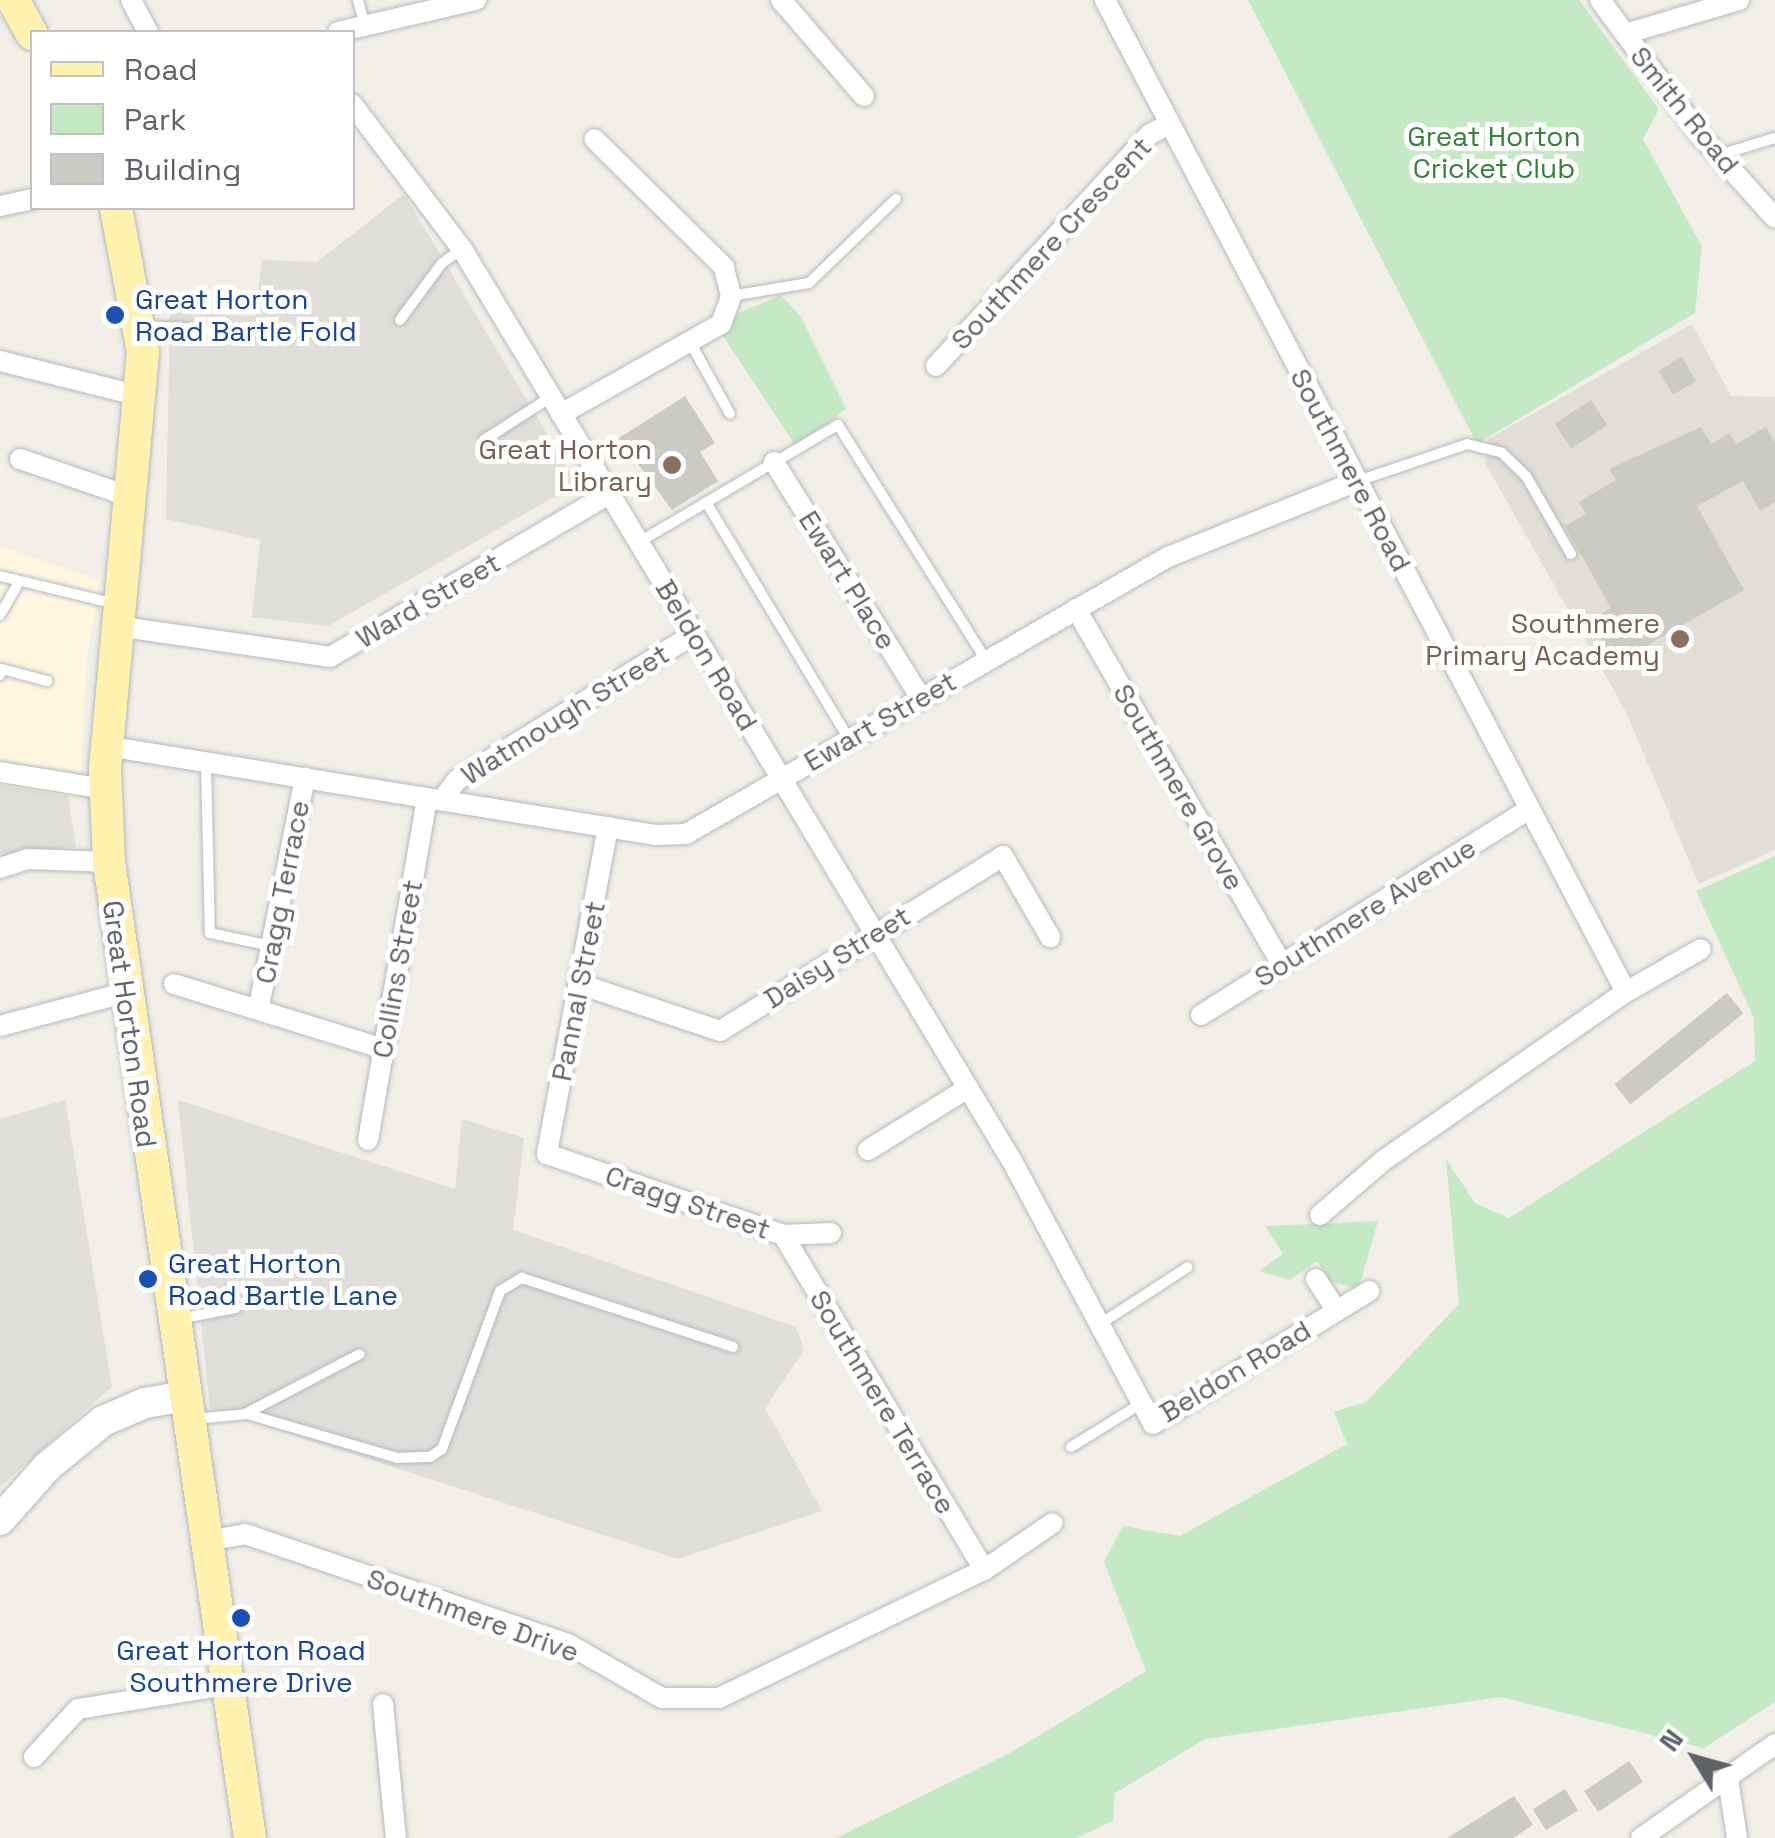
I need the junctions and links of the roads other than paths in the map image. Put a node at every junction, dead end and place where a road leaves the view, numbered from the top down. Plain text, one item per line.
1 (13, 0) edge
2 (131, 0) edge
3 (358, 0) edge
4 (476, 0) edge
5 (781, 0) edge
6 (1105, 0) edge
7 (1600, 0) edge
8 (1739, 0) edge
9 (435, 5) edge
10 (365, 27) junction
11 (30, 30) edge
12 (147, 30) edge
13 (349, 30) edge
14 (1625, 34) junction
15 (864, 96) dead end
16 (355, 108) edge
17 (1170, 124) junction
18 (1775, 138) edge
19 (594, 139) dead end
20 (1718, 155) junction
21 (896, 198) dead end
22 (30, 200) edge
23 (0, 206) edge
24 (116, 210) edge
25 (1775, 218) edge
26 (462, 249) junction
27 (731, 296) junction
28 (400, 320) dead end
29 (139, 326) junction
30 (278, 333) dead end
31 (690, 341) junction
32 (0, 361) edge
33 (936, 366) dead end
34 (140, 396) junction
35 (556, 406) junction
36 (730, 414) dead end
37 (484, 440) dead end
38 (20, 459) dead end
39 (774, 462) junction
40 (1357, 481) junction
41 (609, 494) junction
42 (131, 497) junction
43 (706, 502) junction
44 (638, 542) junction
45 (1571, 554) dead end
46 (0, 576) edge
47 (17, 585) junction
48 (1076, 610) junction
49 (0, 615) edge
50 (117, 615) junction
51 (694, 634) junction
52 (986, 660) junction
53 (0, 675) edge
54 (47, 681) dead end
55 (921, 698) junction
56 (848, 739) junction
57 (106, 746) junction
58 (206, 762) junction
59 (0, 772) edge
60 (305, 778) junction
61 (781, 778) junction
62 (106, 789) junction
63 (434, 799) junction
64 (1530, 809) junction
65 (608, 828) junction
66 (109, 862) junction
67 (0, 868) edge
68 (874, 933) junction
69 (1050, 936) dead end
70 (271, 946) junction
71 (1701, 949) dead end
72 (1282, 964) junction
73 (131, 980) junction
74 (174, 984) dead end
75 (579, 984) junction
76 (1626, 992) junction
77 (259, 1006) junction
78 (1201, 1015) dead end
79 (0, 1026) edge
80 (384, 1049) junction
81 (968, 1088) junction
82 (368, 1140) dead end
83 (868, 1150) dead end
84 (547, 1154) joint
85 (1320, 1215) dead end
86 (832, 1233) dead end
87 (783, 1235) junction
88 (1188, 1267) dead end
89 (1316, 1279) dead end
90 (1368, 1291) dead end
91 (236, 1308) dead end
92 (1336, 1311) junction
93 (174, 1320) junction
94 (1096, 1326) junction
95 (733, 1347) dead end
96 (360, 1354) dead end
97 (1142, 1403) junction
98 (188, 1408) junction
99 (246, 1414) junction
100 (1070, 1447) dead end
101 (0, 1520) edge
102 (1052, 1524) dead end
103 (206, 1541) junction
104 (984, 1570) junction
105 (226, 1685) junction
106 (383, 1704) dead end
107 (1775, 1744) edge
108 (34, 1758) dead end
109 (1728, 1779) junction
110 (250, 1838) edge
111 (396, 1838) edge
112 (1641, 1838) edge
113 (1737, 1838) edge

1 - 11 main road
2 - 12 street
3 - 10 lane
4 - 9 street
5 - 15 street
6 - 17 street, Southmere Road
7 - 14 street, Smith Road
8 - 14 street
9 - 10 street
10 - 13 street
14 - 20 street, Smith Road
16 - 26 street, Beldon Road
17 - 33 street, Southmere Crescent
17 - 40 street, Southmere Road
18 - 20 lane
19 - 27 street
20 - 25 street, Smith Road
21 - 27 lane
22 - 23 street
24 - 29 main road, Great Horton Road
26 - 28 lane
26 - 35 street, Beldon Road
27 - 31 street
29 - 30 lane
29 - 34 main road, Great Horton Road
31 - 35 street
31 - 36 lane
32 - 34 street
34 - 42 main road, Great Horton Road
35 - 37 lane
35 - 41 street, Beldon Road
38 - 42 street
39 - 43 lane
39 - 52 lane
39 - 55 street, Ewart Place
40 - 45 lane, Ewart Street
40 - 48 street, Ewart Street
40 - 64 street, Southmere Road
41 - 44 street, Beldon Road
41 - 50 street, Ward Street
42 - 50 main road, Great Horton Road
43 - 44 lane
43 - 56 lane
44 - 51 street, Beldon Road
46 - 47 lane
47 - 49 lane
47 - 50 lane
48 - 52 street, Ewart Street
48 - 72 street, Southmere Grove
50 - 57 main road, Great Horton Road
51 - 61 street, Beldon Road
51 - 63 street, Watmough Street
52 - 55 street, Ewart Street
53 - 54 lane
55 - 56 street, Ewart Street
56 - 61 street, Ewart Street
57 - 58 street, Ewart Street
57 - 62 main road, Great Horton Road
58 - 60 street, Ewart Street
58 - 70 lane
59 - 62 street
60 - 63 street, Ewart Street
60 - 70 street, Cragg Terrace
61 - 65 street, Ewart Street
61 - 68 street, Beldon Road
62 - 66 main road, Great Horton Road
63 - 65 street, Ewart Street
63 - 80 street, Collins Street
64 - 72 street, Southmere Avenue
64 - 76 street, Southmere Road
65 - 75 street, Pannal Street
66 - 67 street
66 - 73 main road, Great Horton Road
68 - 69 street, Daisy Street
68 - 75 street, Daisy Street
68 - 81 street, Beldon Road
70 - 77 street, Cragg Terrace
71 - 76 street
72 - 78 street, Southmere Avenue
73 - 79 street
73 - 93 main road, Great Horton Road
74 - 77 street
75 - 84 street, Pannal Street
76 - 85 street
77 - 80 street
80 - 82 street, Collins Street
81 - 83 street
81 - 94 street, Beldon Road
84 - 87 street, Cragg Street
86 - 87 street, Cragg Street
87 - 104 street, Southmere Terrace
88 - 94 lane
89 - 92 street, Beldon Road
90 - 92 street, Beldon Road
91 - 93 lane
92 - 97 street, Beldon Road
93 - 98 main road, Great Horton Road
94 - 97 street, Beldon Road
95 - 99 lane
96 - 99 lane
97 - 100 lane, Beldon Road
98 - 99 lane
98 - 101 street
98 - 103 main road, Great Horton Road
102 - 104 street, Southmere Drive
103 - 104 street, Southmere Drive
103 - 105 main road, Great Horton Road
105 - 108 street
105 - 110 main road, Great Horton Road
106 - 111 street
107 - 109 street
109 - 112 street
109 - 113 street

